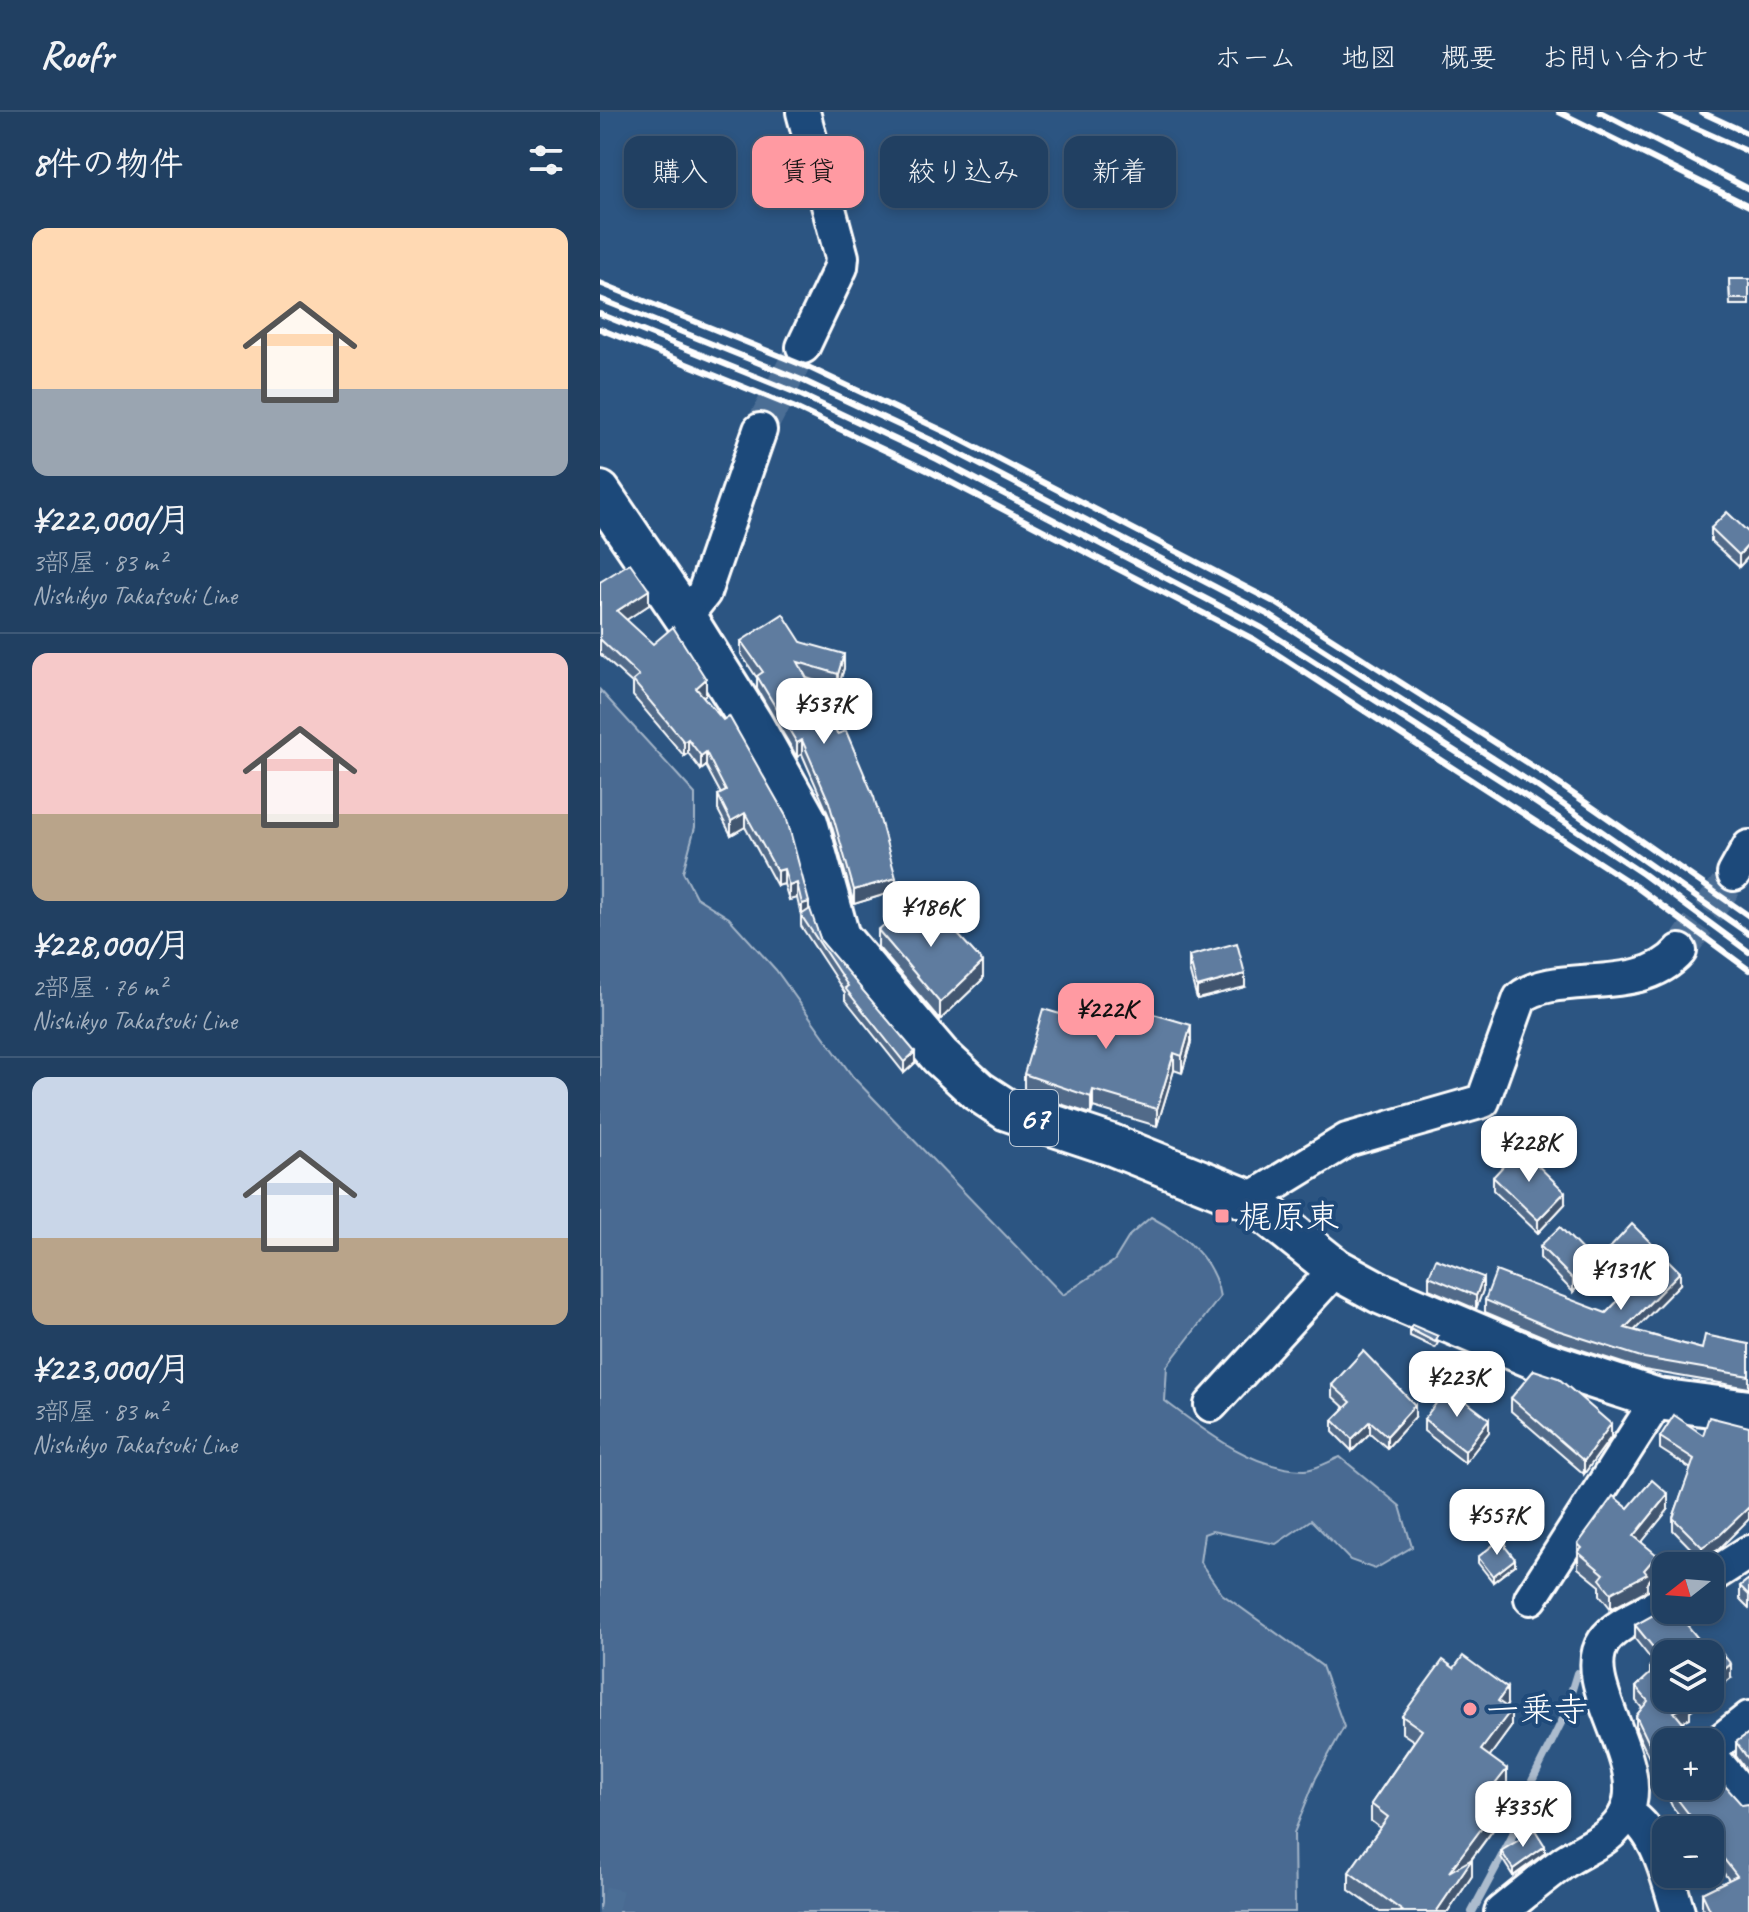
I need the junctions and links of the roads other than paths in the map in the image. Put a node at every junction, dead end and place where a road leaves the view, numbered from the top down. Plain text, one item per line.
1 (803, 112) edge
2 (803, 347) tunnel mouth
3 (760, 430) tunnel mouth
4 (600, 492) edge
5 (685, 617) junction
6 (1680, 951) tunnel mouth
7 (1249, 1200) junction
8 (1336, 1269) junction
9 (1658, 1399) junction
10 (1211, 1405) dead end
11 (1749, 1411) edge
12 (1749, 1552) edge
13 (1724, 1568) edge
14 (1531, 1598) dead end
15 (1652, 1610) edge
16 (1749, 1718) edge
17 (1724, 1734) edge
18 (1724, 1770) edge
19 (1749, 1802) edge
20 (1626, 1813) junction
21 (1501, 1912) edge
22 (1678, 1912) edge

1 - 2 street
3 - 5 street
4 - 5 main road, 67
5 - 7 main road, 67
6 - 7 street
7 - 8 main road, 67
8 - 9 main road, 67
8 - 10 street
9 - 11 main road, 67
9 - 14 street
12 - 13 street
15 - 20 street
16 - 17 street
18 - 19 street
20 - 21 street
20 - 22 street

